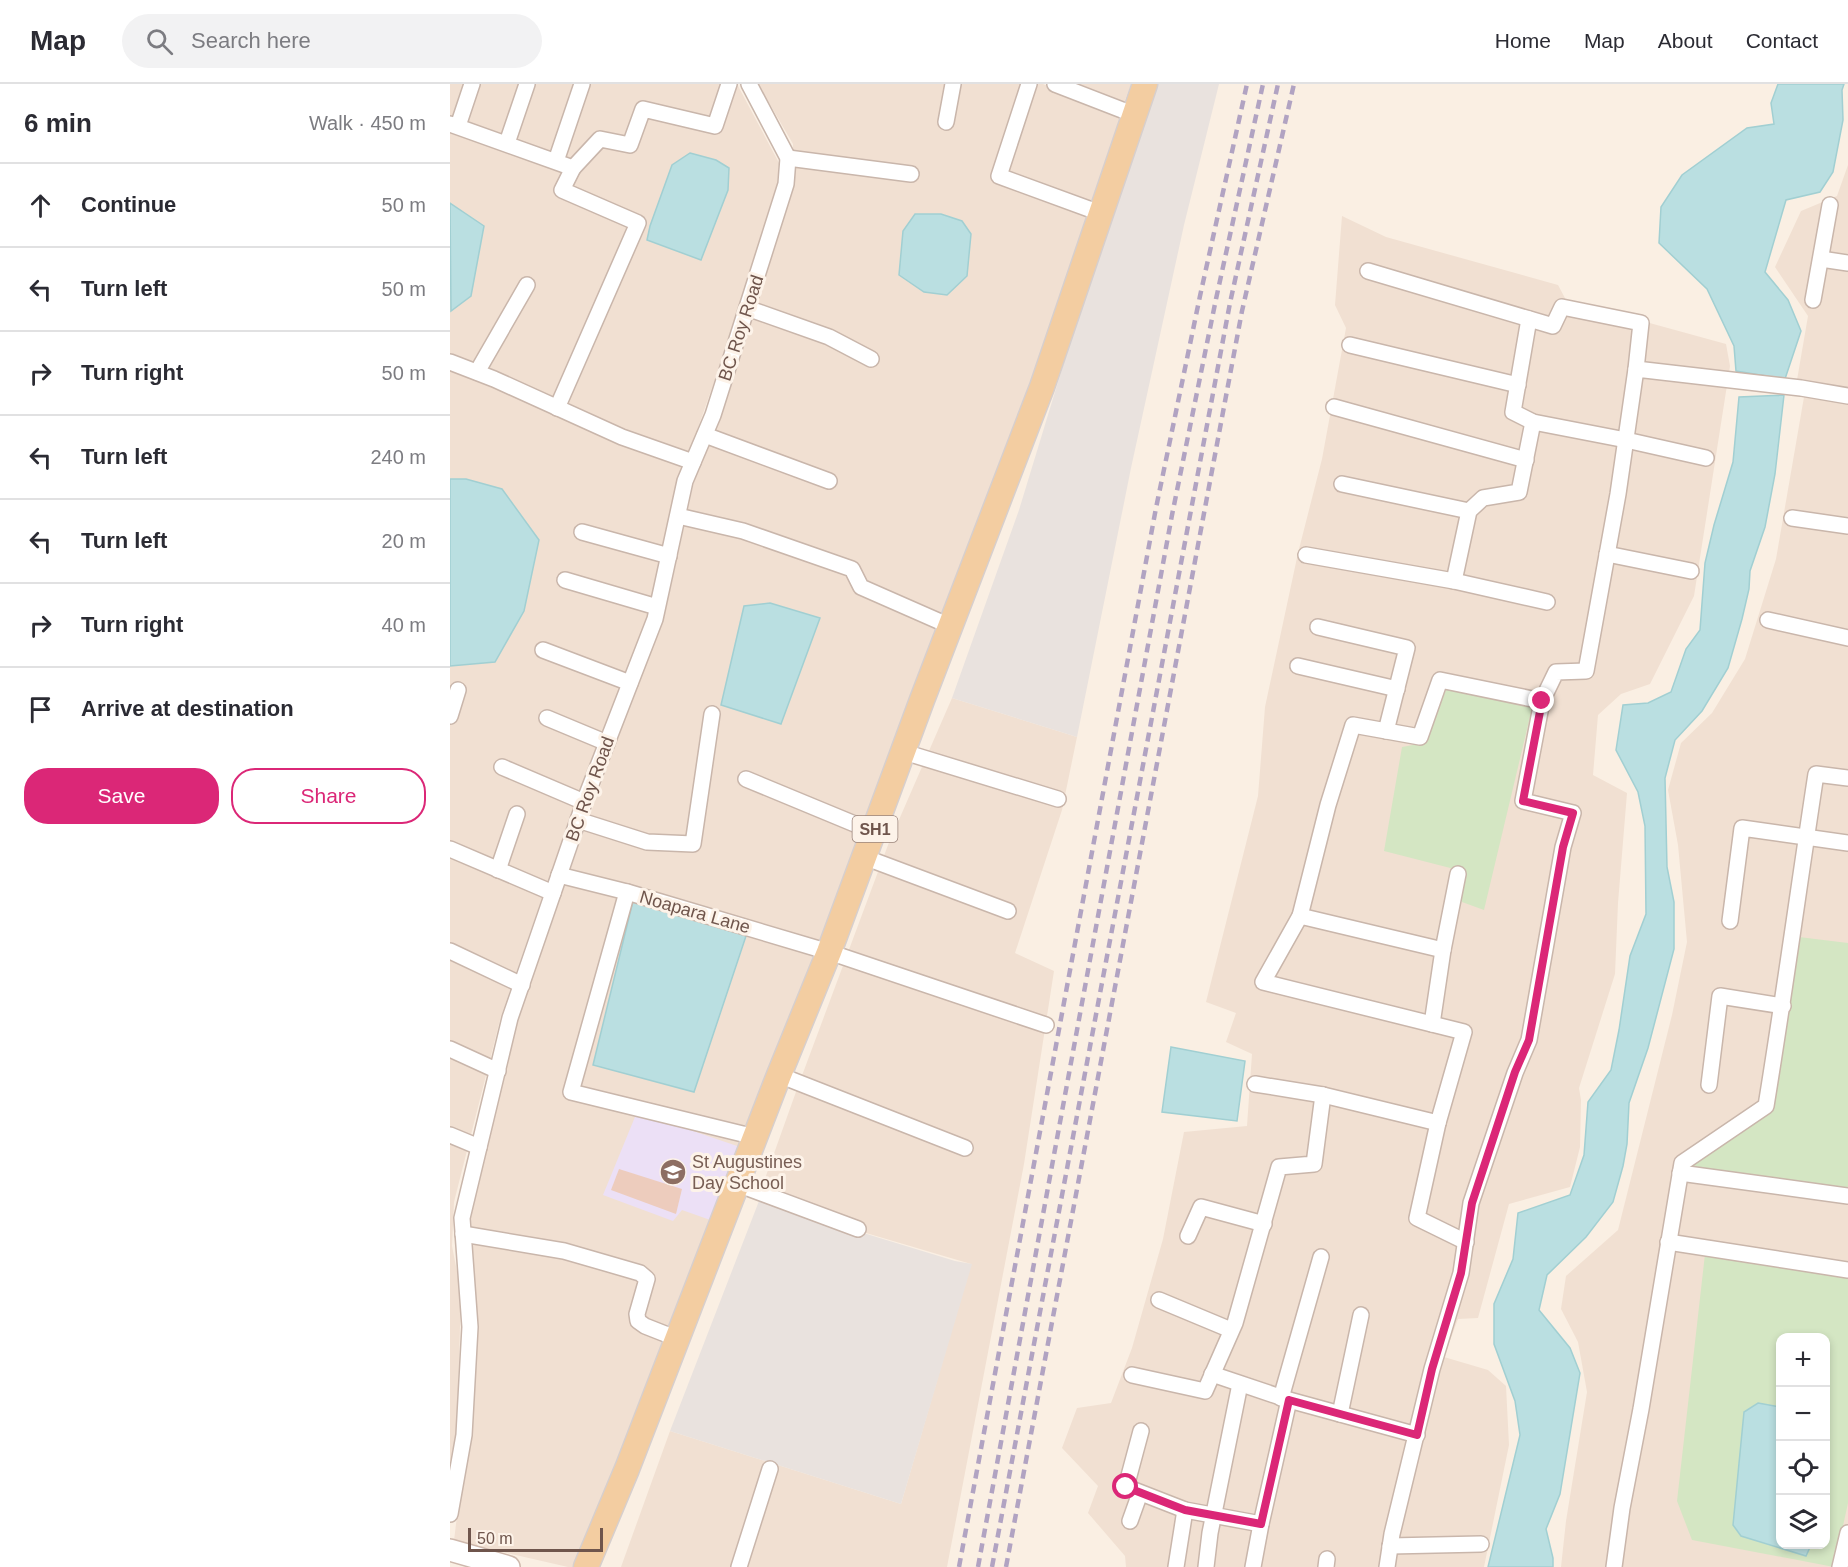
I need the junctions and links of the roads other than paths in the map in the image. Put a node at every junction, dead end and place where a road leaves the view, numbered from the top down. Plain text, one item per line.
1 (472, 84) edge
2 (527, 84) edge
3 (582, 84) edge
4 (729, 84) edge
5 (749, 84) edge
6 (953, 84) edge
7 (1029, 84) edge
8 (1055, 84) edge
9 (1145, 84) edge
10 (1135, 115) junction
11 (946, 122) dead end
12 (454, 125) edge
13 (507, 143) junction
14 (788, 158) junction
15 (556, 161) junction
16 (573, 168) junction
17 (911, 174) dead end
18 (1830, 205) dead end
19 (1100, 213) junction
20 (1821, 259) junction
21 (1848, 263) edge
22 (1368, 271) dead end
23 (527, 285) dead end
24 (1813, 300) dead end
25 (747, 308) junction
26 (1529, 319) junction
27 (1350, 345) dead end
28 (871, 359) dead end
29 (450, 362) edge
30 (1636, 369) junction
31 (477, 372) junction
32 (1518, 385) junction
33 (1848, 396) edge
34 (1334, 407) dead end
35 (557, 408) junction
36 (1533, 422) junction
37 (705, 435) junction
38 (1626, 440) junction
39 (1706, 458) dead end
40 (1526, 460) junction
41 (693, 462) junction
42 (829, 481) dead end
43 (1342, 484) dead end
44 (1469, 511) junction
45 (678, 516) junction
46 (1791, 518) dead end
47 (1848, 526) edge
48 (582, 532) dead end
49 (1607, 554) junction
50 (669, 555) junction
51 (1306, 555) dead end
52 (1691, 571) dead end
53 (565, 580) dead end
54 (1454, 581) junction
55 (1547, 602) dead end
56 (657, 607) junction
57 (1768, 620) dead end
58 (952, 627) junction
59 (1318, 627) dead end
60 (1848, 638) edge
61 (543, 650) dead end
62 (1298, 666) dead end
63 (630, 683) junction
64 (1397, 688) junction
65 (458, 690) dead end
66 (1542, 701) junction
67 (712, 714) dead end
68 (450, 716) edge
69 (547, 718) dead end
70 (1386, 731) junction
71 (607, 743) junction
72 (904, 752) junction
73 (502, 767) dead end
74 (1848, 778) edge
75 (746, 779) dead end
76 (1058, 799) dead end
77 (584, 802) junction
78 (517, 814) dead end
79 (578, 820) junction
80 (874, 832) junction
81 (1807, 837) junction
82 (1848, 843) edge
83 (450, 849) edge
84 (864, 857) junction
85 (498, 870) junction
86 (1458, 874) dead end
87 (560, 875) junction
88 (627, 892) junction
89 (553, 893) junction
90 (1008, 911) dead end
91 (1300, 916) junction
92 (1730, 921) dead end
93 (1443, 950) junction
94 (450, 951) edge
95 (829, 951) junction
96 (522, 986) junction
97 (1783, 1006) junction
98 (1432, 1024) junction
99 (1046, 1025) dead end
100 (450, 1049) edge
101 (498, 1071) junction
102 (779, 1075) junction
103 (1255, 1084) dead end
104 (1709, 1085) dead end
105 (1323, 1095) junction
106 (1438, 1123) junction
107 (450, 1135) edge
108 (755, 1137) junction
109 (479, 1147) junction
110 (965, 1148) dead end
111 (1680, 1173) junction
112 (737, 1184) junction
113 (1848, 1196) edge
114 (1264, 1224) junction
115 (858, 1229) dead end
116 (463, 1234) junction
117 (1188, 1236) dead end
118 (1466, 1242) junction
119 (1668, 1242) junction
120 (1321, 1257) dead end
121 (457, 1260) edge
122 (1848, 1270) edge
123 (1159, 1300) dead end
124 (1361, 1315) dead end
125 (1231, 1330) junction
126 (678, 1339) junction
127 (1212, 1374) junction
128 (1132, 1375) dead end
129 (1240, 1384) junction
130 (1285, 1399) junction
131 (1340, 1414) junction
132 (1141, 1431) dead end
133 (1417, 1435) junction
134 (770, 1469) dead end
135 (1140, 1493) junction
136 (1185, 1510) junction
137 (450, 1514) edge
138 (1214, 1515) junction
139 (1130, 1521) dead end
140 (1261, 1524) junction
141 (1848, 1533) edge
142 (1481, 1544) dead end
143 (1390, 1546) junction
144 (450, 1550) edge
145 (509, 1567) edge
146 (586, 1567) edge
147 (739, 1567) edge
148 (1176, 1567) edge
149 (1206, 1567) edge
150 (1253, 1567) edge
151 (1387, 1567) edge
152 (1614, 1567) edge
153 (1840, 1567) edge

1 - 12 street
2 - 13 street
3 - 15 street
4 - 16 street
5 - 14 street
6 - 11 street
7 - 19 street
8 - 10 street
9 - 10 main road, SH1
10 - 19 main road, SH1
12 - 13 street
13 - 15 street
14 - 17 street
14 - 25 street, BC Roy Road
15 - 16 street
16 - 35 street
18 - 20 street
19 - 58 main road, SH1
20 - 21 street
20 - 24 street
22 - 26 street
23 - 31 street
25 - 28 street
25 - 37 street, BC Roy Road
26 - 30 street
26 - 32 street
27 - 32 street
29 - 31 street
30 - 33 street
30 - 38 street
31 - 35 street
32 - 36 street
34 - 40 street
35 - 41 street
36 - 38 street
36 - 40 street
37 - 41 street, BC Roy Road
37 - 42 street
38 - 39 street
38 - 49 street
40 - 44 street
41 - 45 street, BC Roy Road
43 - 44 street
44 - 54 street
45 - 50 street, BC Roy Road
45 - 58 street
46 - 47 street
48 - 50 street
49 - 52 street
49 - 66 street
50 - 56 street, BC Roy Road
51 - 54 street
53 - 56 street
54 - 55 street
56 - 63 street, BC Roy Road
57 - 60 street
58 - 72 main road, SH1
59 - 64 street
61 - 63 street
62 - 64 street
63 - 71 street, BC Roy Road
64 - 70 street
65 - 68 street
66 - 70 street
66 - 118 street
67 - 79 street
69 - 71 street
70 - 91 street
71 - 77 street, BC Roy Road
72 - 76 street
72 - 80 main road, SH1
73 - 77 street
74 - 81 street
75 - 80 street
77 - 79 street, BC Roy Road
78 - 85 street
79 - 87 street, BC Roy Road
80 - 84 main road, SH1
81 - 82 street
81 - 92 street
81 - 97 street
83 - 85 street
84 - 90 street
84 - 95 main road, SH1
85 - 89 street
86 - 93 street
87 - 88 street, Noapara Lane
87 - 89 street, BC Roy Road
88 - 95 street, Noapara Lane
88 - 108 street
89 - 96 street, BC Roy Road
91 - 93 street
91 - 98 street
93 - 98 street
94 - 96 street
95 - 99 street, Noapara Lane
95 - 102 main road, SH1
96 - 101 street, BC Roy Road
97 - 104 street
97 - 111 street
98 - 106 street
100 - 101 street
101 - 109 street, BC Roy Road
102 - 108 main road, SH1
102 - 110 street
103 - 105 street
105 - 106 street
105 - 114 street
106 - 118 street
107 - 109 street
108 - 112 main road, SH1
109 - 116 street, BC Roy Road
111 - 113 street
111 - 119 street
112 - 115 street
112 - 126 main road, SH1
114 - 117 street
114 - 125 street
116 - 121 street, BC Roy Road
116 - 126 street
118 - 133 street
119 - 122 street
119 - 152 street
120 - 130 street
121 - 137 street, BC Roy Road
123 - 125 street
124 - 131 street
125 - 127 street
126 - 146 main road, SH1
127 - 128 street
127 - 129 street
129 - 130 street
129 - 138 street
130 - 131 street
130 - 140 street
131 - 133 street
132 - 135 street
133 - 143 street
134 - 147 street
135 - 136 street
135 - 139 street
136 - 138 street
136 - 148 street
138 - 140 street
138 - 149 street
140 - 150 street
141 - 153 street
142 - 143 street
143 - 151 street
144 - 145 street

